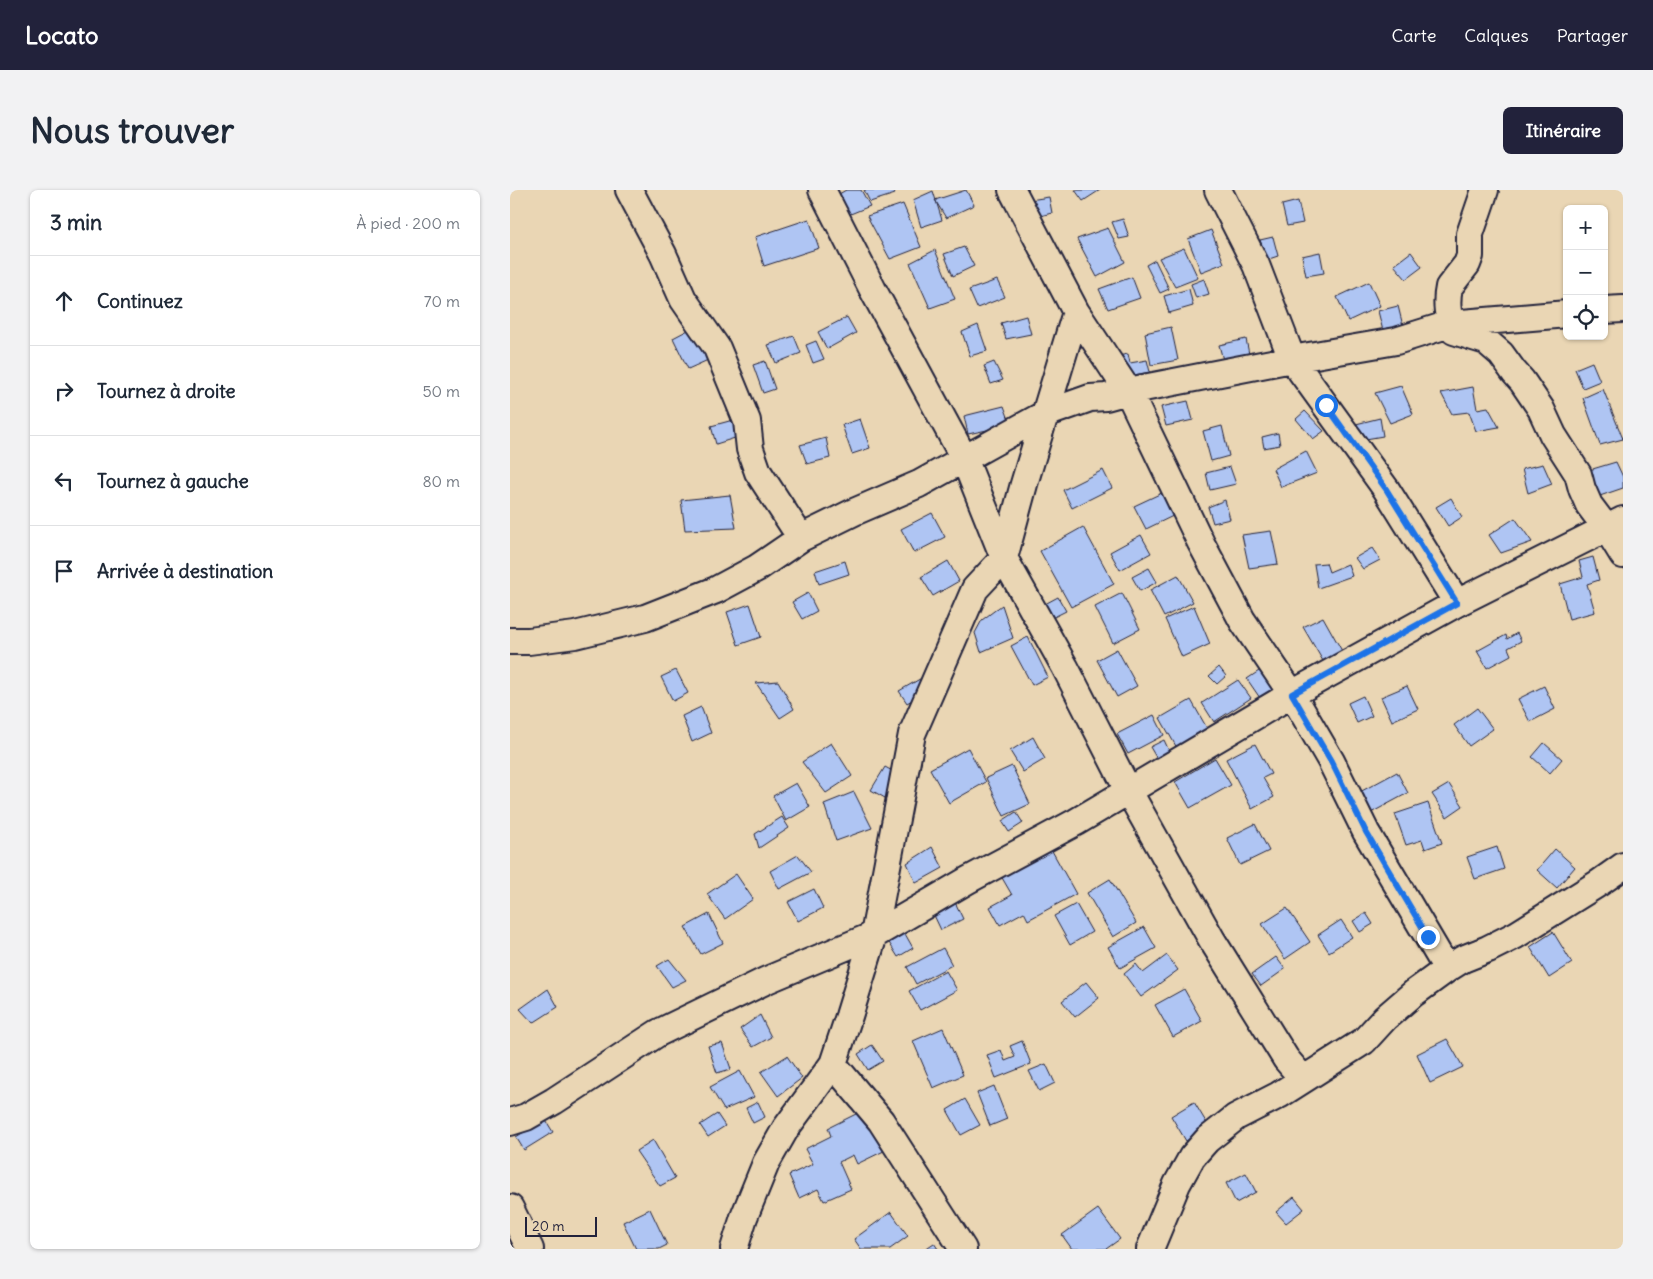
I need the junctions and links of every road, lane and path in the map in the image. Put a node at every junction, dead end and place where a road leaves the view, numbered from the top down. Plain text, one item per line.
1 (629, 190) edge
2 (822, 190) edge
3 (1012, 190) edge
4 (1218, 190) edge
5 (1485, 190) edge
6 (1623, 309) edge
7 (1608, 310) edge
8 (1076, 312) junction
9 (1563, 314) edge
10 (1450, 324) junction
11 (1292, 359) junction
12 (1128, 391) junction
13 (1045, 414) junction
14 (964, 458) junction
15 (1615, 524) edge
16 (801, 538) junction
17 (1623, 555) edge
18 (1004, 558) junction
19 (1457, 603) junction
20 (510, 641) edge
21 (1292, 694) junction
22 (1128, 790) junction
23 (1623, 866) edge
24 (874, 934) junction
25 (1447, 969) junction
26 (833, 1064) junction
27 (1303, 1079) junction
28 (510, 1122) edge
29 (510, 1208) edge
30 (530, 1249) edge
31 (734, 1249) edge
32 (963, 1249) edge
33 (1150, 1249) edge

1 - 16 street
2 - 14 street
3 - 8 street
4 - 11 street
5 - 10 street
6 - 7 street
8 - 12 street
8 - 13 street
9 - 10 street
10 - 11 street
10 - 15 street
11 - 12 street
11 - 19 street
12 - 13 street
12 - 21 street
13 - 14 street
13 - 18 street
14 - 16 street
14 - 18 street
15 - 17 street
15 - 19 street
16 - 20 street
18 - 22 street
18 - 24 street
19 - 21 street
21 - 22 street
21 - 25 street
22 - 24 street
22 - 27 street
23 - 25 street
24 - 26 street
24 - 28 street
25 - 27 street
26 - 31 street
26 - 32 street
27 - 33 street
29 - 30 street

